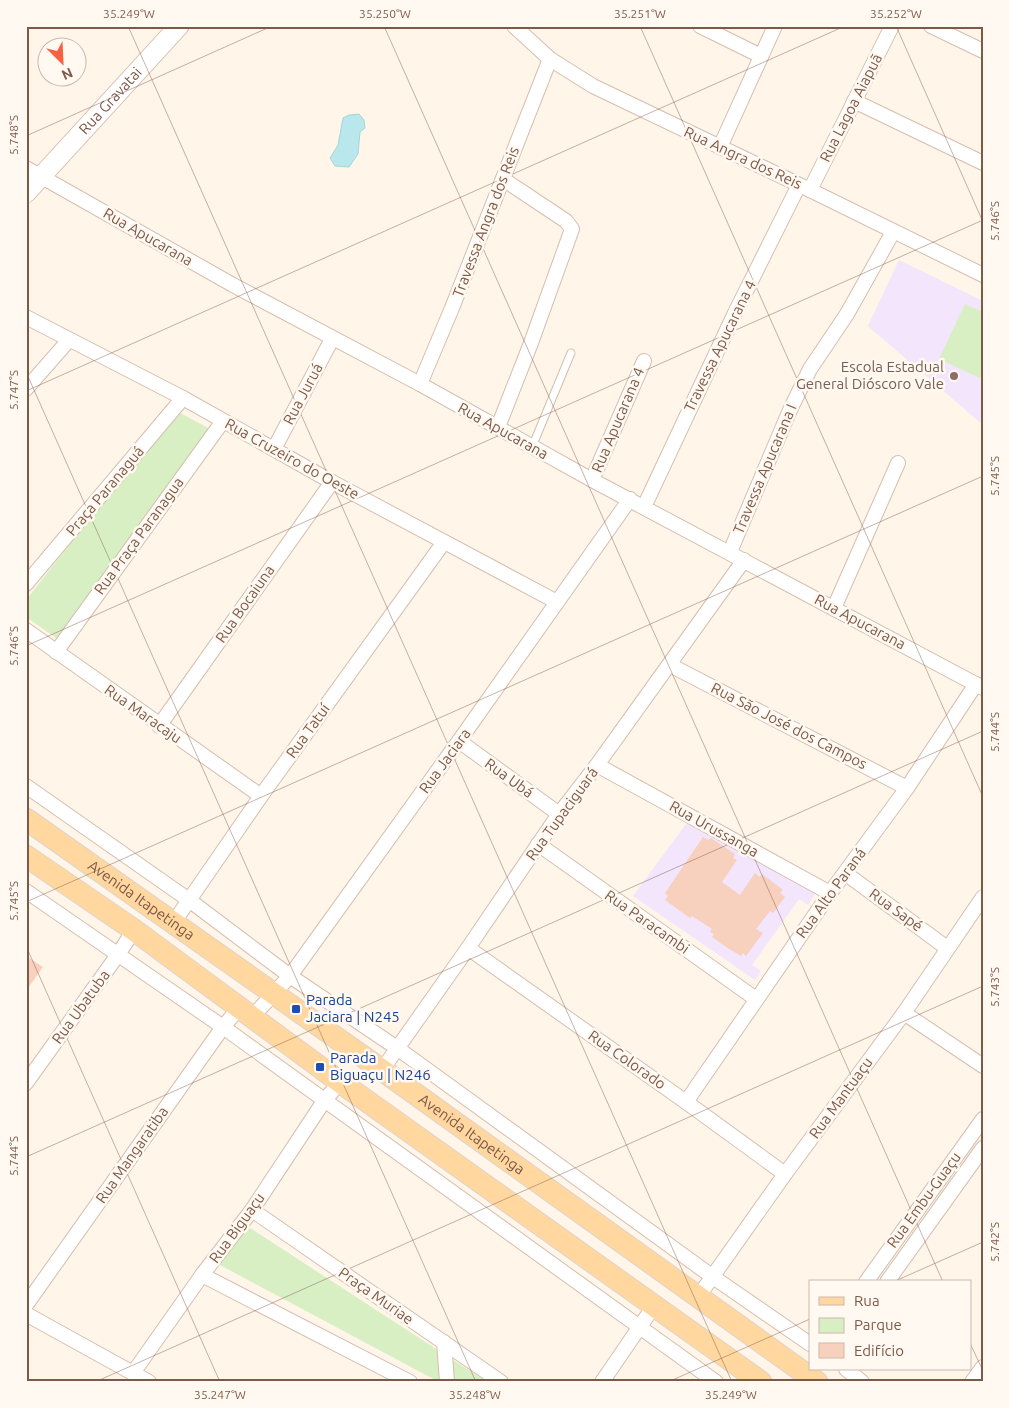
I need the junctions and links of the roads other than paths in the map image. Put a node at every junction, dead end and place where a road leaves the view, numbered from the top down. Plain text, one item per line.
1 (179, 26) edge
2 (514, 26) edge
3 (700, 26) edge
4 (775, 26) edge
5 (892, 26) edge
6 (931, 26) edge
7 (983, 51) edge
8 (761, 56) junction
9 (550, 59) junction
10 (854, 101) junction
11 (720, 148) junction
12 (983, 163) edge
13 (34, 172) edge
14 (503, 179) junction
15 (804, 187) junction
16 (26, 193) edge
17 (892, 232) junction
18 (983, 275) edge
19 (26, 317) edge
20 (332, 339) junction
21 (69, 340) junction
22 (571, 353) dead end
23 (644, 361) dead end
24 (420, 384) junction
25 (26, 389) edge
26 (183, 398) junction
27 (223, 421) junction
28 (498, 427) junction
29 (532, 447) junction
30 (274, 449) junction
31 (898, 463) dead end
32 (592, 480) junction
33 (332, 482) junction
34 (630, 499) junction
35 (644, 507) junction
36 (444, 542) junction
37 (730, 552) junction
38 (744, 560) junction
39 (26, 584) edge
40 (557, 602) junction
41 (834, 608) junction
42 (26, 630) edge
43 (56, 652) junction
44 (670, 664) junction
45 (979, 686) edge
46 (159, 726) junction
47 (460, 741) junction
48 (597, 765) junction
49 (26, 786) edge
50 (907, 788) junction
51 (261, 796) junction
52 (559, 814) junction
53 (26, 820) edge
54 (538, 844) junction
55 (26, 856) edge
56 (845, 873) junction
57 (26, 891) edge
58 (830, 893) junction
59 (983, 897) edge
60 (189, 900) junction
61 (174, 922) junction
62 (134, 930) junction
63 (468, 948) junction
64 (947, 948) junction
65 (117, 956) junction
66 (290, 976) junction
67 (275, 994) junction
68 (756, 999) junction
69 (246, 1012) junction
70 (904, 1013) junction
71 (223, 1028) junction
72 (397, 1048) junction
73 (983, 1066) edge
74 (382, 1070) junction
75 (340, 1082) junction
76 (26, 1083) edge
77 (324, 1101) junction
78 (686, 1102) junction
79 (983, 1119) edge
80 (983, 1148) edge
81 (785, 1174) junction
82 (252, 1210) junction
83 (588, 1218) junction
84 (570, 1246) junction
85 (202, 1275) junction
86 (712, 1277) junction
87 (867, 1280) edge
88 (888, 1280) edge
89 (698, 1297) junction
90 (26, 1305) edge
91 (654, 1306) junction
92 (26, 1315) edge
93 (641, 1326) junction
94 (444, 1342) junction
95 (809, 1343) edge
96 (983, 1367) edge
97 (847, 1370) edge
98 (133, 1373) junction
99 (813, 1376) edge
100 (149, 1382) edge
101 (410, 1382) edge
102 (447, 1382) edge
103 (501, 1382) edge
104 (602, 1382) edge
105 (716, 1382) edge
106 (761, 1382) edge
107 (862, 1382) edge
108 (972, 1382) edge

1 - 13 street, Rua Gravatai
2 - 9 street, Rua Angra dos Reis
3 - 8 street
4 - 8 street
5 - 10 street, Rua Lagoa Aiapuã
6 - 7 street
8 - 11 street
9 - 11 street, Rua Angra dos Reis
9 - 14 street, Travessa Angra dos Reis
10 - 12 street
10 - 15 street, Rua Lagoa Aiapuã
11 - 15 street, Rua Angra dos Reis
13 - 16 street, Rua Gravatai
13 - 20 street, Rua Apucarana
14 - 24 street, Travessa Angra dos Reis
14 - 28 street
15 - 17 street, Rua Angra dos Reis
15 - 35 street, Travessa Apucarana 4
17 - 18 street, Rua Angra dos Reis
17 - 37 street, Travessa Apucarana I
19 - 21 street, Rua Cruzeiro do Oeste
20 - 24 street, Rua Apucarana
20 - 30 street, Rua Juruá
21 - 25 street
21 - 26 street, Rua Cruzeiro do Oeste
22 - 29 lane
23 - 32 street, Rua Apucarana 4
24 - 28 street, Rua Apucarana
26 - 27 street, Rua Cruzeiro do Oeste
26 - 39 street, Praça Paranaguá
27 - 30 street, Rua Cruzeiro do Oeste
27 - 43 street, Rua Praça Paranagua
28 - 29 street, Rua Apucarana
29 - 32 street, Rua Apucarana
30 - 33 street, Rua Cruzeiro do Oeste
31 - 41 street
32 - 34 street, Rua Apucarana
33 - 36 street, Rua Cruzeiro do Oeste
33 - 46 street, Rua Bocaiuna
34 - 35 street, Rua Apucarana
34 - 40 street, Rua Jaciara
35 - 37 street, Rua Apucarana
36 - 40 street, Rua Cruzeiro do Oeste
36 - 51 street, Rua Tatuí
37 - 38 street, Rua Apucarana
38 - 41 street, Rua Apucarana
38 - 44 street, Rua Tupaciguará
40 - 47 street, Rua Jaciara
41 - 45 street, Rua Apucarana
42 - 43 street, Rua Maracaju
43 - 46 street, Rua Maracaju
44 - 48 street, Rua Tupaciguará
44 - 50 street, Rua São José dos Campos
45 - 50 street, Rua Alto Paraná
46 - 51 street, Rua Maracaju
47 - 52 street, Rua Ubá
47 - 66 street, Rua Jaciara
48 - 52 street, Rua Tupaciguará
48 - 58 street, Rua Urussanga
49 - 60 street, Avenida Itapetinga
50 - 56 street, Rua Alto Paraná
51 - 60 street, Rua Tatuí
52 - 54 street, Rua Tupaciguará
53 - 61 main road, Avenida Itapetinga
54 - 63 street, Rua Tupaciguará
54 - 68 street, Rua Paracambi
55 - 62 main road, Avenida Itapetinga
56 - 58 street, Rua Alto Paraná
56 - 64 street, Rua Sapé
57 - 65 street
58 - 68 street, Rua Alto Paraná
59 - 64 street, Rua Mantuaçu
60 - 61 street, Rua Tatuí
60 - 66 street, Avenida Itapetinga
61 - 67 main road, Avenida Itapetinga
62 - 65 street, Rua Ubatuba
62 - 69 main road, Avenida Itapetinga
63 - 72 street, Rua Tupaciguará
63 - 78 street, Rua Colorado
64 - 70 street, Rua Mantuaçu
65 - 71 street
65 - 76 street, Rua Ubatuba
66 - 67 street, Rua Jaciara
66 - 72 street, Avenida Itapetinga
67 - 69 street, Rua Jaciara
67 - 74 main road, Avenida Itapetinga
68 - 78 street, Rua Alto Paraná
69 - 71 street, Rua Mangaratiba
69 - 75 main road, Avenida Itapetinga
70 - 73 street
70 - 81 street, Rua Mantuaçu
71 - 77 street
71 - 90 street, Rua Mangaratiba
72 - 74 street, Rua Tupaciguará
72 - 86 street, Avenida Itapetinga
74 - 83 main road, Avenida Itapetinga
75 - 77 street, Rua Biguaçu
75 - 84 main road, Avenida Itapetinga
77 - 82 street, Rua Biguaçu
77 - 93 street
78 - 81 street, Rua Colorado
79 - 87 street, Rua Embu-Guaçu
80 - 88 street, Rua Embu-Guaçu
81 - 86 street, Rua Mantuaçu
82 - 85 street, Rua Biguaçu
82 - 94 street, Praça Muriae
83 - 84 main road
83 - 89 main road, Avenida Itapetinga
84 - 91 main road, Avenida Itapetinga
85 - 98 street, Rua Biguaçu
85 - 101 street
86 - 89 street, Rua Mantuaçu
86 - 95 street, Avenida Itapetinga
89 - 99 main road, Avenida Itapetinga
91 - 93 street
91 - 106 main road, Avenida Itapetinga
92 - 98 street
93 - 104 street
93 - 105 street
94 - 102 street
94 - 103 street, Praça Muriae
96 - 108 street
97 - 107 street
98 - 100 street

